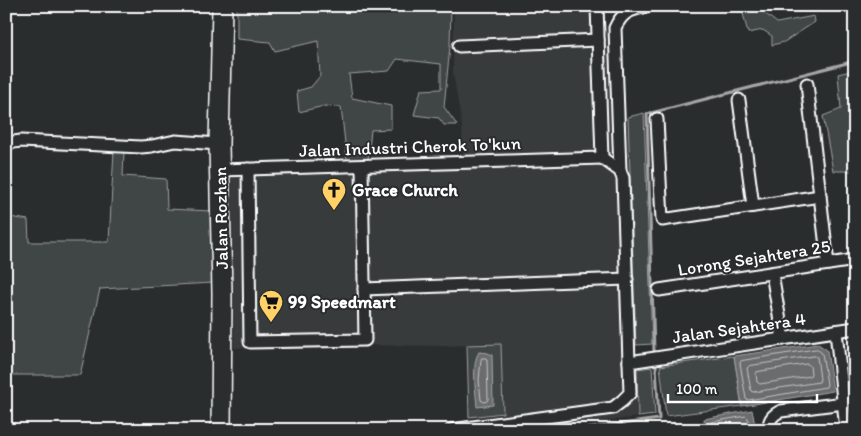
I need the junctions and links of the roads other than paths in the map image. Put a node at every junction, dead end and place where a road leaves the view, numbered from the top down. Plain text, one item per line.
1 (222, 6) edge
2 (597, 6) edge
3 (648, 6) edge
4 (598, 40) junction
5 (459, 46) dead end
6 (807, 84) dead end
7 (739, 100) dead end
8 (657, 120) dead end
9 (6, 143) edge
10 (219, 144) junction
11 (602, 158) junction
12 (362, 166) junction
13 (220, 170) junction
14 (248, 170) junction
15 (620, 171) junction
16 (820, 196) junction
17 (753, 206) junction
18 (855, 260) edge
19 (828, 264) junction
20 (772, 273) junction
21 (627, 279) junction
22 (364, 288) junction
23 (659, 290) dead end
24 (855, 328) edge
25 (836, 331) junction
26 (783, 339) junction
27 (629, 362) junction
28 (844, 403) junction
29 (221, 430) edge
30 (451, 430) edge
31 (769, 430) edge
32 (846, 430) edge

1 - 10 main road, Jalan Rozhan
2 - 4 street
3 - 15 street
4 - 5 street
4 - 11 street
6 - 16 street
7 - 17 street
8 - 17 street
9 - 10 street
10 - 13 main road, Jalan Rozhan
11 - 12 street, Jalan Industri Cherok To'kun
11 - 15 street
12 - 14 street, Jalan Industri Cherok To'kun
12 - 22 street
13 - 14 street, Jalan Industri Cherok To'kun
13 - 29 main road, Jalan Rozhan
14 - 22 street, Jalan Rozhan
15 - 21 street
16 - 17 street
16 - 19 street
18 - 19 street, Lorong Sejahtera 25
19 - 20 street, Lorong Sejahtera 25
20 - 23 street, Lorong Sejahtera 25
20 - 26 street
21 - 22 street
21 - 27 street
24 - 25 street, Jalan Sejahtera 4
25 - 26 street, Jalan Sejahtera 4
25 - 28 street
26 - 27 street, Jalan Sejahtera 4
27 - 30 street
28 - 31 street
28 - 32 street

